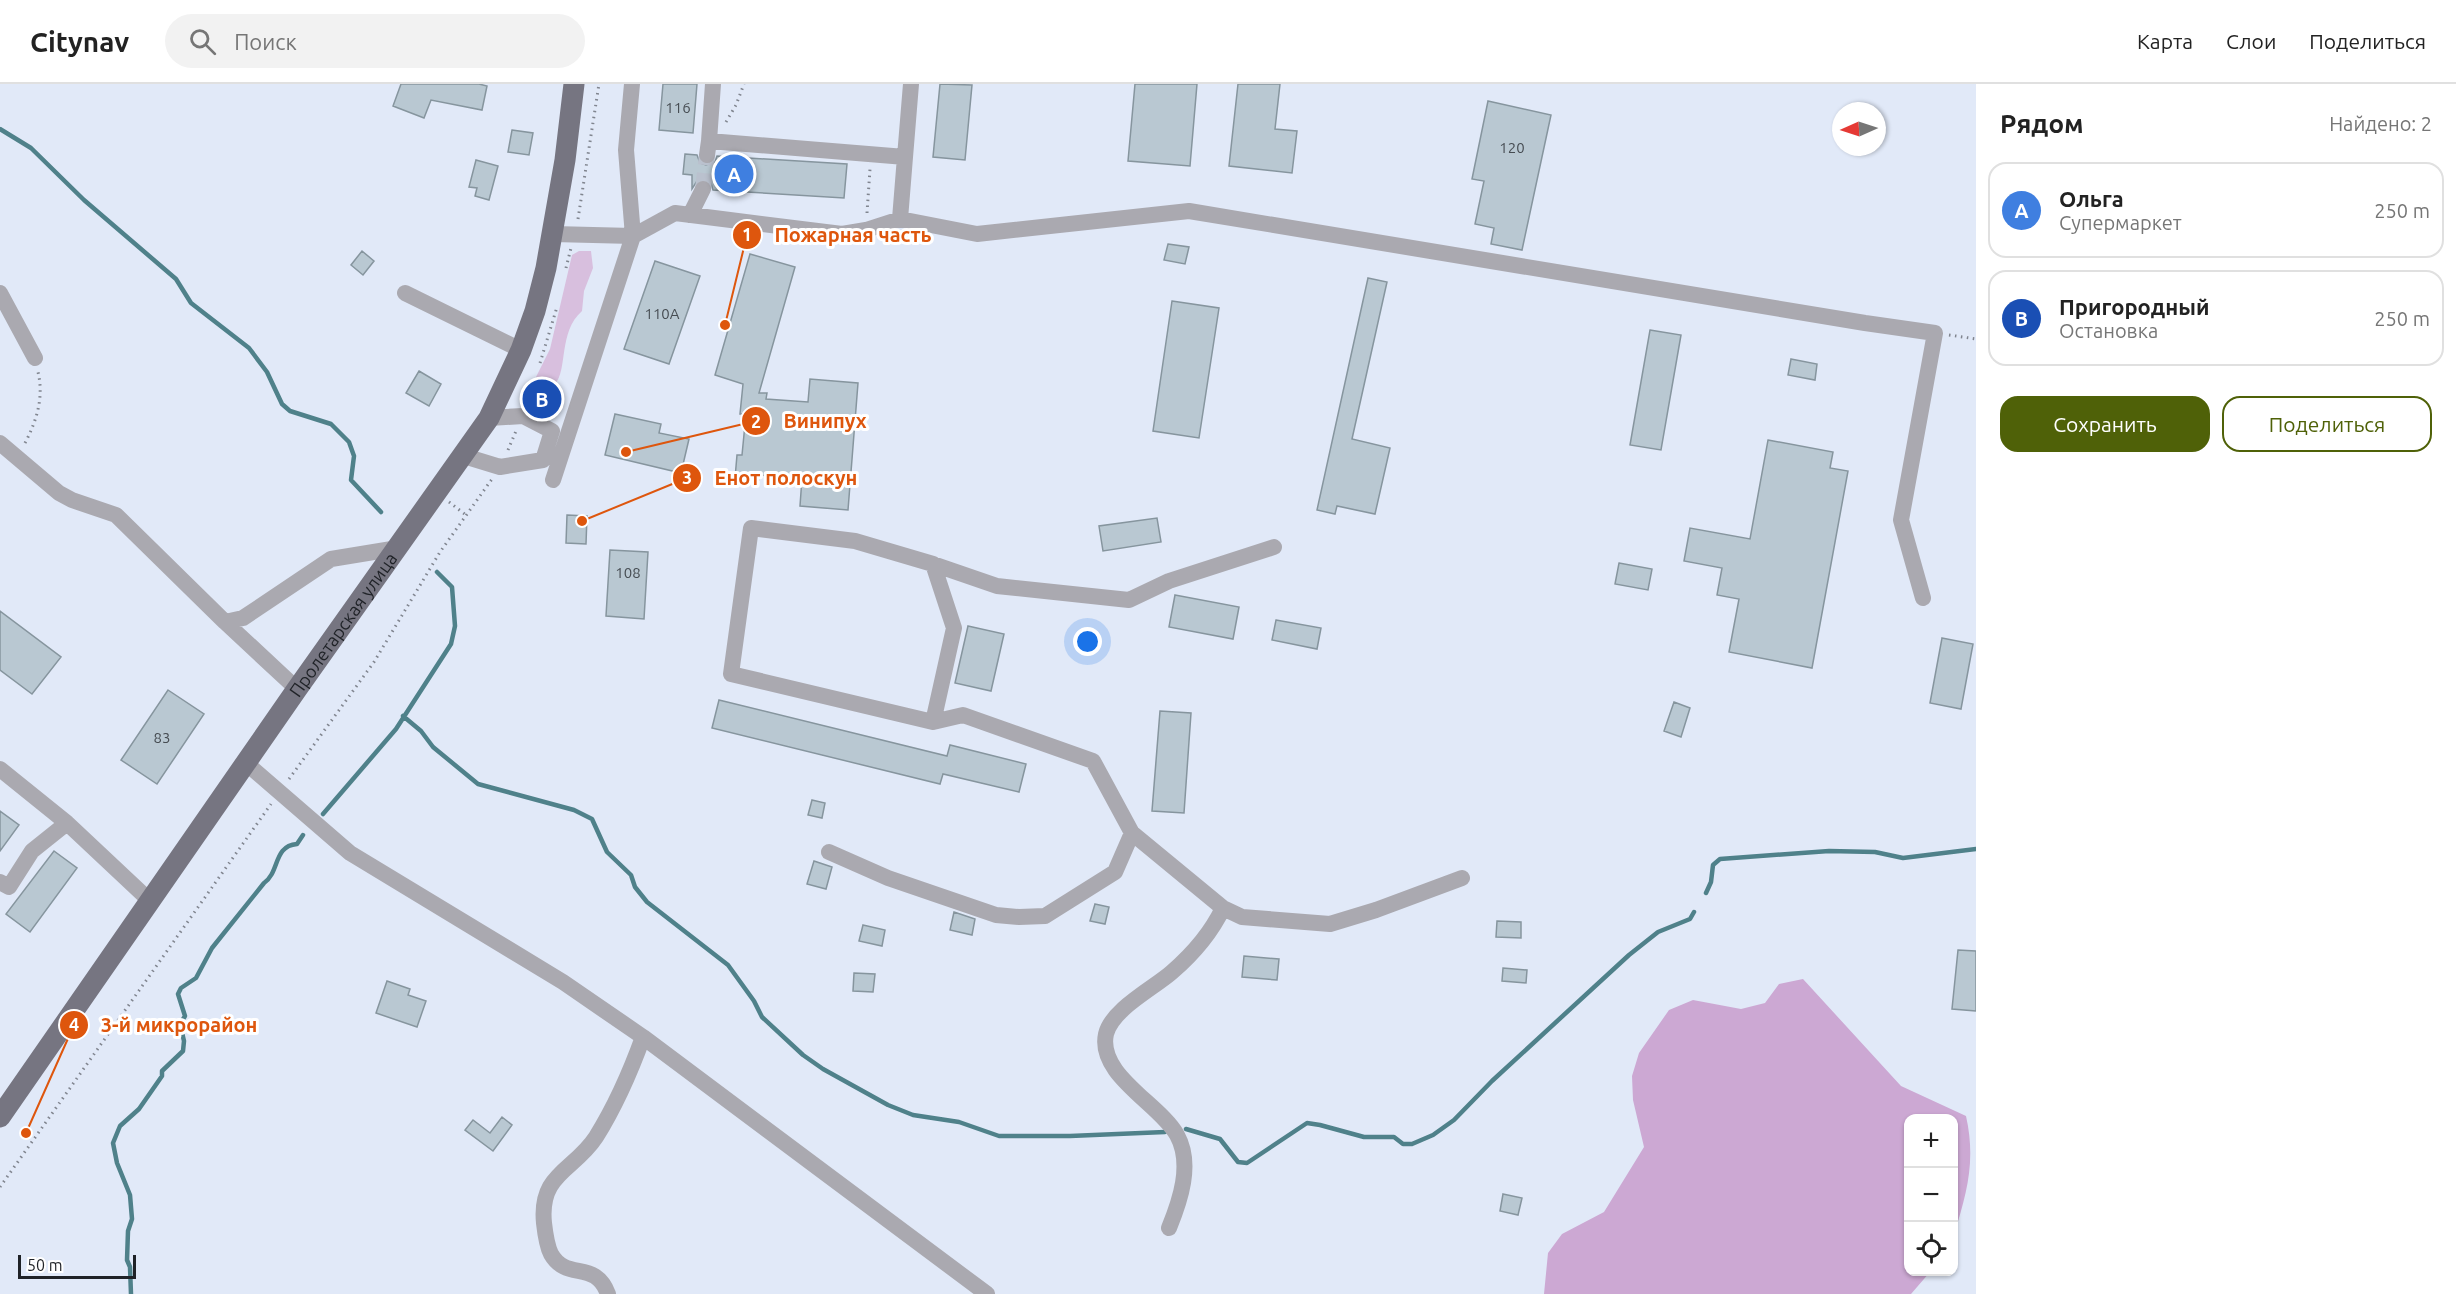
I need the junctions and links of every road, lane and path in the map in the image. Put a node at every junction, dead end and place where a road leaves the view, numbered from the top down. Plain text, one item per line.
1 (574, 84) edge
2 (599, 84) edge
3 (633, 84) edge
4 (713, 84) edge
5 (744, 84) edge
6 (911, 84) edge
7 (736, 105) dead end
8 (870, 154) junction
9 (905, 157) junction
10 (703, 189) tunnel mouth
11 (690, 215) junction
12 (900, 219) junction
13 (866, 230) junction
14 (552, 234) junction
15 (574, 235) junction
16 (633, 236) junction
17 (0, 293) edge
18 (405, 293) dead end
19 (1935, 333) junction
20 (1976, 339) edge
21 (521, 350) junction
22 (35, 358) joint
23 (523, 416) junction
24 (489, 418) junction
25 (0, 443) edge
26 (464, 456) junction
27 (16, 458) junction
28 (500, 467) junction
29 (553, 480) dead end
30 (1274, 547) dead end
31 (398, 548) junction
32 (933, 564) junction
33 (1923, 598) dead end
34 (225, 622) junction
35 (297, 689) junction
36 (933, 722) junction
37 (247, 764) junction
38 (0, 769) edge
39 (279, 793) junction
40 (67, 823) junction
41 (1132, 833) junction
42 (829, 852) dead end
43 (1462, 878) dead end
44 (0, 882) edge
45 (149, 900) junction
46 (1223, 908) junction
47 (643, 1037) junction
48 (0, 1117) edge
49 (0, 1187) edge
50 (1169, 1228) dead end
51 (608, 1294) edge
52 (987, 1294) edge

1 - 14 main road, Пролетарская улица
2 - 15 path
3 - 16 street
4 - 8 street
5 - 7 path
6 - 9 street
8 - 9 street
8 - 13 path
9 - 12 street
10 - 11 street
11 - 13 street
11 - 16 street
12 - 13 street
12 - 19 street
14 - 15 street
14 - 21 main road, Пролетарская улица
15 - 16 street
16 - 29 street
17 - 22 street
18 - 21 street
19 - 20 path
19 - 33 street
21 - 24 main road, Пролетарская улица
22 - 27 path
23 - 24 street
23 - 28 path
23 - 28 street
24 - 26 main road, Пролетарская улица
25 - 27 street
26 - 28 street
26 - 31 main road, Пролетарская улица
27 - 34 street
28 - 39 path
30 - 32 street
31 - 34 street
31 - 35 main road, Пролетарская улица
32 - 36 street
32 - 36 street
34 - 35 street
35 - 37 main road, Пролетарская улица
36 - 41 street
37 - 39 street
37 - 45 main road, Пролетарская улица
38 - 40 street
39 - 47 street
39 - 49 path
40 - 44 street
40 - 45 street
41 - 42 street
41 - 46 street
43 - 46 street
45 - 48 main road, Пролетарская улица
46 - 50 street
47 - 51 street
47 - 52 street

